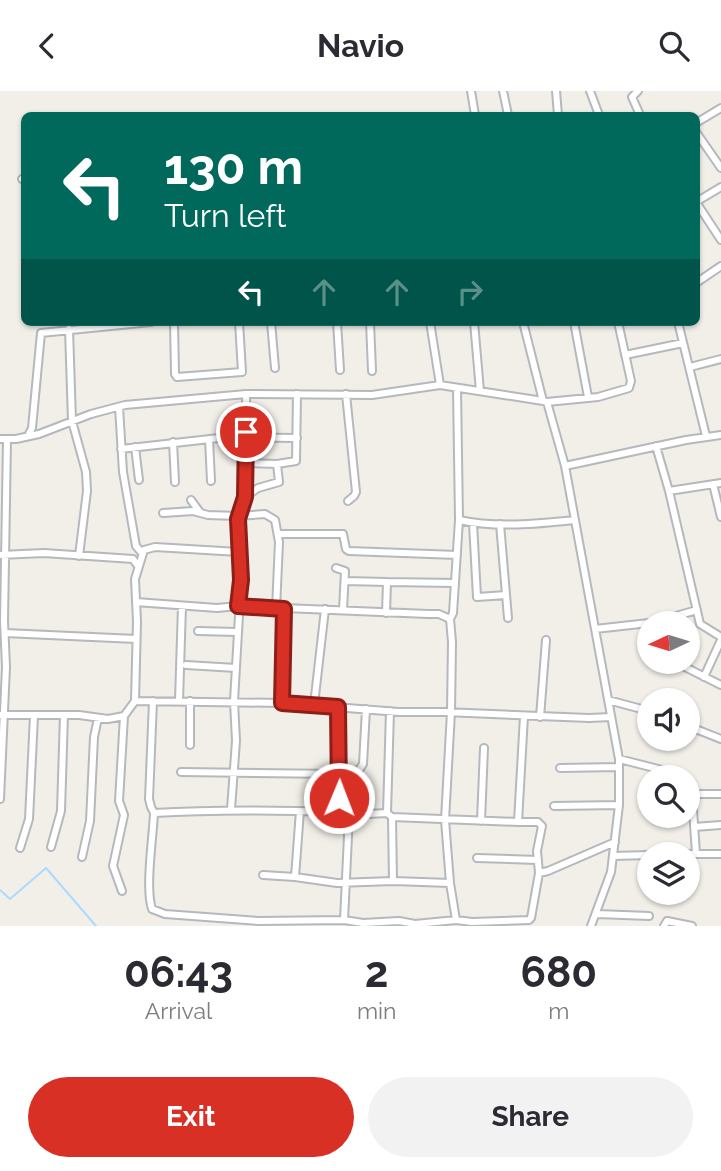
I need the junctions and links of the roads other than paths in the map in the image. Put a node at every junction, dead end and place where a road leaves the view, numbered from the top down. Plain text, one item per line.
1 (471, 91) edge
2 (503, 91) edge
3 (556, 91) edge
4 (590, 91) edge
5 (638, 91) edge
6 (631, 94) edge
7 (721, 108) edge
8 (474, 112) edge
9 (507, 112) edge
10 (558, 112) edge
11 (598, 112) edge
12 (639, 112) edge
13 (700, 121) edge
14 (700, 138) edge
15 (721, 168) edge
16 (721, 187) edge
17 (700, 200) edge
18 (700, 208) edge
19 (721, 240) edge
20 (721, 266) edge
21 (700, 281) edge
22 (104, 326) edge
23 (174, 326) edge
24 (239, 326) edge
25 (271, 326) edge
26 (337, 326) edge
27 (370, 326) edge
28 (431, 326) edge
29 (474, 326) edge
30 (524, 326) edge
31 (575, 326) edge
32 (619, 326) edge
33 (679, 326) edge
34 (69, 329) junction
35 (683, 343) junction
36 (625, 355) junction
37 (721, 359) edge
38 (690, 367) junction
39 (275, 369) dead end
40 (340, 370) dead end
41 (372, 371) dead end
42 (440, 385) junction
43 (457, 388) junction
44 (480, 391) junction
45 (246, 394) junction
46 (297, 394) junction
47 (345, 394) junction
48 (588, 397) junction
49 (545, 401) junction
50 (119, 407) junction
51 (72, 421) junction
52 (29, 434) junction
53 (721, 435) edge
54 (706, 436) junction
55 (246, 437) junction
56 (297, 438) junction
57 (3, 439) edge
58 (209, 439) junction
59 (173, 442) junction
60 (656, 446) junction
61 (135, 447) junction
62 (121, 449) junction
63 (246, 463) junction
64 (277, 464) junction
65 (565, 466) junction
66 (139, 480) dead end
67 (211, 481) dead end
68 (175, 482) dead end
69 (717, 483) edge
70 (669, 491) junction
71 (245, 497) junction
72 (191, 500) dead end
73 (348, 501) dead end
74 (198, 512) junction
75 (163, 513) dead end
76 (238, 516) junction
77 (721, 517) edge
78 (459, 520) junction
79 (574, 520) junction
80 (473, 523) junction
81 (500, 524) junction
82 (278, 534) junction
83 (142, 552) junction
84 (239, 552) junction
85 (3, 555) edge
86 (457, 555) junction
87 (79, 556) junction
88 (138, 566) junction
89 (337, 568) dead end
90 (345, 581) junction
91 (387, 582) junction
92 (455, 583) junction
93 (506, 596) junction
94 (136, 602) junction
95 (182, 606) junction
96 (238, 606) junction
97 (280, 609) junction
98 (325, 610) junction
99 (343, 610) junction
100 (698, 610) junction
101 (694, 611) edge
102 (386, 613) junction
103 (508, 618) dead end
104 (450, 619) junction
105 (637, 624) edge
106 (594, 629) junction
107 (198, 631) dead end
108 (237, 632) junction
109 (5, 633) junction
110 (721, 638) edge
111 (136, 639) junction
112 (546, 640) dead end
113 (186, 665) dead end
114 (236, 668) junction
115 (698, 674) edge
116 (704, 677) junction
117 (721, 685) edge
118 (608, 700) junction
119 (135, 701) junction
120 (153, 701) junction
121 (179, 701) junction
122 (190, 701) junction
123 (234, 701) junction
124 (282, 703) junction
125 (314, 705) junction
126 (338, 707) junction
127 (637, 708) edge
128 (366, 709) junction
129 (390, 711) junction
130 (451, 712) junction
131 (2, 715) edge
132 (64, 715) junction
133 (34, 716) junction
134 (124, 716) junction
135 (524, 716) junction
136 (540, 717) junction
137 (611, 717) junction
138 (98, 718) junction
139 (700, 731) edge
140 (721, 739) edge
141 (190, 745) dead end
142 (484, 748) dead end
143 (619, 759) junction
144 (643, 765) edge
145 (619, 767) junction
146 (560, 768) dead end
147 (232, 771) junction
148 (180, 772) dead end
149 (339, 774) junction
150 (721, 794) edge
151 (700, 795) edge
152 (0, 799) edge
153 (619, 804) junction
154 (554, 806) dead end
155 (231, 809) junction
156 (300, 811) junction
157 (155, 813) junction
158 (345, 814) junction
159 (389, 815) junction
160 (445, 820) junction
161 (481, 821) junction
162 (518, 823) junction
163 (721, 825) edge
164 (700, 827) edge
165 (615, 842) junction
166 (51, 847) dead end
167 (20, 848) dead end
168 (721, 853) edge
169 (700, 854) edge
170 (637, 855) edge
171 (613, 856) junction
172 (82, 857) dead end
173 (477, 857) dead end
174 (538, 860) junction
175 (539, 873) junction
176 (263, 875) dead end
177 (295, 877) junction
178 (393, 881) junction
179 (347, 883) junction
180 (450, 883) junction
181 (121, 891) dead end
182 (597, 914) junction
183 (649, 916) dead end
184 (339, 922) edge
185 (451, 922) edge
186 (225, 923) edge
187 (301, 923) edge
188 (257, 924) edge
189 (432, 924) edge
190 (591, 926) edge
191 (664, 926) edge
192 (692, 926) edge

1 - 8 street
2 - 9 street
3 - 10 street
4 - 11 street
5 - 6 street
6 - 12 street
7 - 13 street
14 - 15 street
16 - 17 street
18 - 19 street
20 - 21 street
22 - 34 street
23 - 24 street
25 - 39 street
26 - 40 street
27 - 41 street
28 - 42 street
29 - 44 street
30 - 49 street
31 - 48 street
32 - 36 street
33 - 35 street
34 - 51 street
34 - 52 street
35 - 36 street
35 - 38 street
36 - 48 street
37 - 38 street
38 - 54 street
42 - 43 street
42 - 47 street
43 - 44 street
43 - 78 street
44 - 49 street
45 - 46 street
45 - 50 street
45 - 55 street
46 - 47 street
46 - 56 street
47 - 73 street
48 - 49 street
49 - 65 street
50 - 51 street
50 - 62 street
51 - 52 street
51 - 87 street
52 - 57 street
53 - 54 street
54 - 60 street
55 - 56 street
55 - 58 street
55 - 63 street
56 - 64 street
57 - 85 street
58 - 59 street
58 - 67 street
59 - 61 street
59 - 68 street
60 - 65 street
60 - 70 street
61 - 62 street
61 - 66 street
62 - 83 street
63 - 64 street
63 - 71 street
64 - 71 street
65 - 79 street
69 - 70 street
69 - 77 street
70 - 100 street
71 - 76 street
72 - 74 street
74 - 75 street
74 - 76 street
76 - 82 street
76 - 84 street
78 - 80 street
78 - 86 street
79 - 81 street
79 - 106 street
80 - 81 street
80 - 93 street
81 - 93 street
82 - 86 street
82 - 97 street
83 - 84 street
83 - 88 street
84 - 96 street
85 - 87 street
85 - 109 street
86 - 92 street
87 - 88 street
88 - 94 street
89 - 90 street
90 - 91 street
90 - 99 street
91 - 92 street
91 - 102 street
92 - 104 street
93 - 103 street
94 - 95 street
94 - 111 street
95 - 96 street
95 - 121 street
96 - 97 street
96 - 108 street
97 - 98 street
97 - 124 street
98 - 99 street
98 - 125 street
99 - 102 street
100 - 101 street
100 - 110 street
102 - 104 street
104 - 130 street
105 - 106 street
106 - 118 street
107 - 108 street
108 - 114 street
109 - 111 street
109 - 131 street
110 - 116 street
111 - 119 street
112 - 136 street
113 - 114 street
114 - 123 street
115 - 116 street
116 - 117 street
118 - 127 street
118 - 137 street
119 - 120 street
119 - 134 street
120 - 121 street
120 - 157 street
121 - 122 street
122 - 123 street
122 - 141 street
123 - 124 street
123 - 147 street
124 - 125 street
125 - 126 street
126 - 128 street
126 - 149 street
128 - 129 street
128 - 149 street
129 - 130 street
129 - 159 street
130 - 135 street
130 - 160 street
131 - 133 street
131 - 152 street
132 - 133 street
132 - 138 street
132 - 166 street
133 - 167 street
134 - 138 street
134 - 181 street
135 - 136 street
135 - 162 street
136 - 137 street
137 - 143 street
138 - 172 street
139 - 140 street
142 - 161 street
143 - 144 street
143 - 145 street
145 - 146 street
145 - 153 street
147 - 148 street
147 - 149 street
147 - 155 street
149 - 158 street
150 - 151 street
153 - 154 street
153 - 165 street
155 - 156 street
155 - 157 street
156 - 158 street
156 - 177 street
157 - 186 street
158 - 159 street
158 - 179 street
159 - 160 street
159 - 178 street
160 - 161 street
160 - 180 street
161 - 162 street
162 - 174 street
163 - 164 street
165 - 171 street
165 - 175 street
168 - 169 street
170 - 171 street
171 - 182 street
173 - 174 street
174 - 175 street
175 - 185 street
176 - 177 street
177 - 179 street
178 - 179 street
178 - 180 street
179 - 184 street
180 - 185 street
182 - 183 street
182 - 190 street
184 - 187 street
184 - 189 street
185 - 189 street
186 - 188 street
187 - 188 street
191 - 192 street

